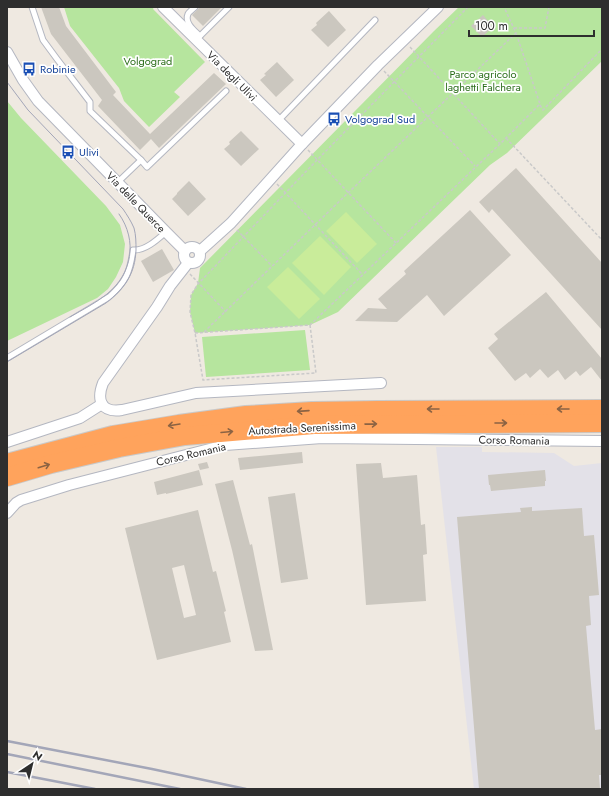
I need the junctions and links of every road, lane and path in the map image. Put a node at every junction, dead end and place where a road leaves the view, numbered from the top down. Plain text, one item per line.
1 (32, 7) edge
2 (163, 7) edge
3 (195, 7) edge
4 (229, 7) edge
5 (438, 7) edge
6 (468, 7) edge
7 (504, 7) edge
8 (549, 7) edge
9 (375, 20) dead end
10 (514, 28) junction
11 (516, 33) junction
12 (198, 38) junction
13 (404, 40) junction
14 (602, 49) edge
15 (7, 52) edge
16 (419, 57) junction
17 (378, 65) junction
18 (394, 82) junction
19 (226, 91) dead end
20 (453, 93) junction
21 (540, 104) junction
22 (428, 117) junction
23 (278, 121) junction
24 (506, 138) junction
25 (302, 144) junction
26 (500, 144) junction
27 (141, 160) junction
28 (317, 160) junction
29 (476, 167) junction
30 (272, 178) junction
31 (118, 182) junction
32 (349, 192) junction
33 (284, 193) junction
34 (231, 223) junction
35 (315, 225) junction
36 (166, 232) junction
37 (243, 236) junction
38 (602, 240) edge
39 (175, 241) junction
40 (208, 243) junction
41 (396, 243) junction
42 (185, 251) junction
43 (200, 251) junction
44 (186, 265) junction
45 (272, 266) junction
46 (363, 274) junction
47 (198, 283) junction
48 (226, 312) junction
49 (310, 325) junction
50 (204, 332) junction
51 (195, 333) junction
52 (7, 358) edge
53 (381, 383) dead end
54 (102, 404) junction
55 (602, 409) edge
56 (602, 423) edge
57 (602, 441) edge
58 (7, 442) edge
59 (7, 463) edge
60 (7, 477) edge
61 (7, 513) edge

1 - 27 lane
2 - 12 street, Via degli Ulivi
3 - 12 lane
4 - 12 lane
5 - 13 street
6 - 16 path
7 - 10 path
8 - 10 path
9 - 23 lane
10 - 11 path
11 - 20 path
11 - 21 path
12 - 23 street, Via degli Ulivi
13 - 16 path
13 - 17 street
14 - 21 path
15 - 31 street, Via delle Querce
16 - 18 path
16 - 20 path
17 - 18 path
17 - 25 street
18 - 22 path
18 - 28 path
19 - 27 lane
20 - 22 path
20 - 26 path
21 - 24 path
22 - 29 path
22 - 32 path
23 - 25 street, Via degli Ulivi
24 - 26 path
24 - 38 path
25 - 28 path
25 - 30 street
26 - 29 path
27 - 31 lane
28 - 32 path
28 - 33 path
29 - 41 path
30 - 33 path
30 - 34 street
31 - 36 street, Via delle Querce
32 - 35 path
32 - 41 path
33 - 35 path
33 - 37 path
34 - 37 path
34 - 40 street
35 - 45 path
35 - 46 path
36 - 39 street, Via delle Querce
36 - 52 lane
37 - 45 path
37 - 47 path
39 - 40 street, Via delle Querce
39 - 42 street, Via delle Querce
40 - 43 street
41 - 46 path
42 - 43 street
42 - 44 street
43 - 44 street
44 - 47 path
44 - 54 street
45 - 48 path
46 - 49 path
47 - 48 path
47 - 51 path
48 - 50 path
49 - 50 path
49 - 51 path
50 - 51 path
53 - 54 street
54 - 58 street
55 -> 59 highway, Autostrada Serenissima
60 -> 56 highway, Autostrada Serenissima
57 - 61 street, Corso Romania

